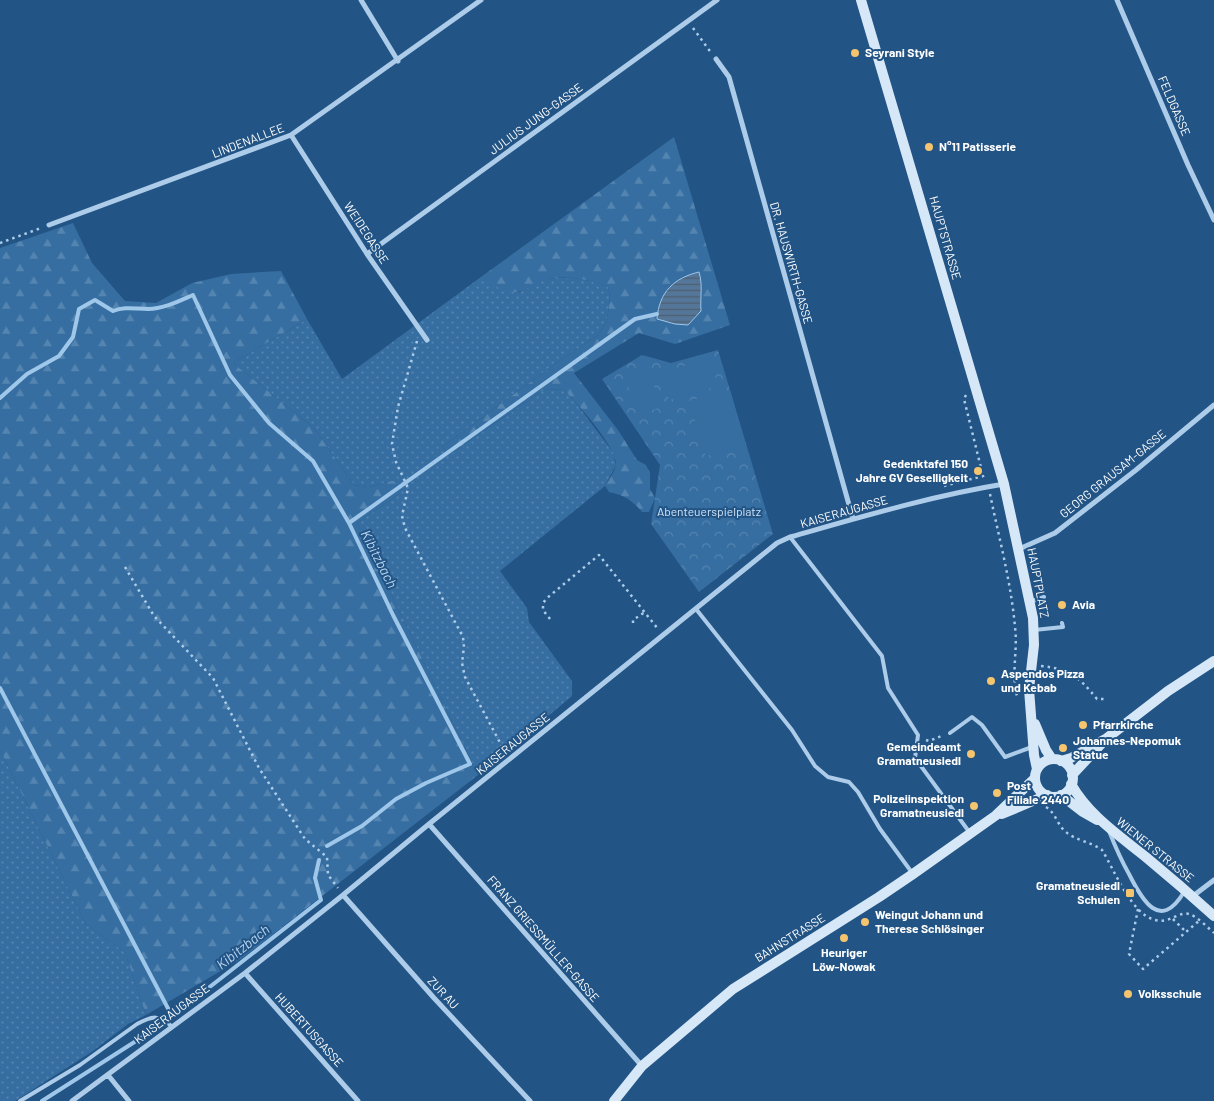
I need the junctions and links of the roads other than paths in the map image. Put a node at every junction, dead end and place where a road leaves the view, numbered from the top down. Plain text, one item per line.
1 (360, 0) edge
2 (481, 0) edge
3 (717, 0) edge
4 (862, 0) edge
5 (1117, 0) edge
6 (716, 59) road end
7 (398, 61) junction
8 (291, 136) junction
9 (1214, 220) edge
10 (49, 225) road end
11 (367, 254) junction
12 (427, 340) dead end
13 (1214, 404) edge
14 (1004, 484) junction
15 (853, 519) junction
16 (790, 537) junction
17 (1019, 550) junction
18 (1044, 597) dead end
19 (1030, 602) junction
20 (696, 609) junction
21 (1062, 623) dead end
22 (1034, 630) junction
23 (1214, 661) edge
24 (1032, 718) junction
25 (950, 732) road end
26 (1106, 738) junction
27 (1034, 746) junction
28 (1057, 760) junction
29 (1036, 774) junction
30 (1072, 780) junction
31 (1047, 795) junction
32 (1061, 795) junction
33 (995, 816) junction
34 (429, 824) junction
35 (1105, 826) junction
36 (970, 834) junction
37 (913, 874) junction
38 (1214, 880) edge
39 (1189, 893) junction
40 (344, 895) junction
41 (1214, 916) edge
42 (245, 973) junction
43 (172, 1027) junction
44 (642, 1066) junction
45 (108, 1075) junction
46 (20, 1101) edge
47 (72, 1101) edge
48 (129, 1101) edge
49 (358, 1101) edge
50 (530, 1101) edge
51 (614, 1101) edge

1 - 7 street
2 - 7 street, LINDENALLEE
3 - 11 street, JULIUS JUNG-GASSE
4 - 14 main road, HAUPTSTRASSE
5 - 9 street, FELDGASSE
6 - 15 street, DR. HAUSWIRTH-GASSE
7 - 8 street, LINDENALLEE
8 - 10 street, LINDENALLEE
8 - 11 street, WEIDEGASSE
11 - 12 street, WEIDEGASSE
13 - 17 street, GEORG GRAUSAM-GASSE
14 - 15 street, KAISERAUGASSE
14 - 17 main road, HAUPTPLATZ
15 - 16 street, KAISERAUGASSE
16 - 20 street, KAISERAUGASSE
16 - 36 lane
17 - 19 main road, HAUPTPLATZ
18 - 19 lane
19 - 22 main road, HAUPTPLATZ
20 - 34 street, KAISERAUGASSE
20 - 37 lane
21 - 22 lane
22 - 24 main road, HAUPTPLATZ
23 - 26 main road
24 - 27 main road, HAUPTPLATZ
24 - 28 main road, HAUPTPLATZ
25 - 27 lane
26 - 28 main road
26 - 30 main road
27 - 29 main road, HAUPTPLATZ
28 - 29 main road
28 - 30 main road
29 - 31 main road
29 - 33 main road, BAHNSTRASSE
30 - 32 main road
30 - 35 main road, WIENER STRASSE
31 - 32 main road
31 - 33 main road, BAHNSTRASSE
32 - 35 main road, WIENER STRASSE
33 - 36 main road, BAHNSTRASSE
34 - 40 street, KAISERAUGASSE
34 - 44 street, FRANZ GRIESSMÜLLER-GASSE
35 - 39 main road, WIENER STRASSE
35 - 39 lane
36 - 37 main road, BAHNSTRASSE
37 - 44 main road, BAHNSTRASSE
38 - 39 street
39 - 41 main road, WIENER STRASSE
40 - 42 street, KAISERAUGASSE
40 - 50 street, ZUR AU
42 - 43 street, KAISERAUGASSE
42 - 49 street, HUBERTUSGASSE
43 - 45 street, KAISERAUGASSE
43 - 46 lane
44 - 51 main road, BAHNSTRASSE
45 - 47 street, KAISERAUGASSE
45 - 48 street

